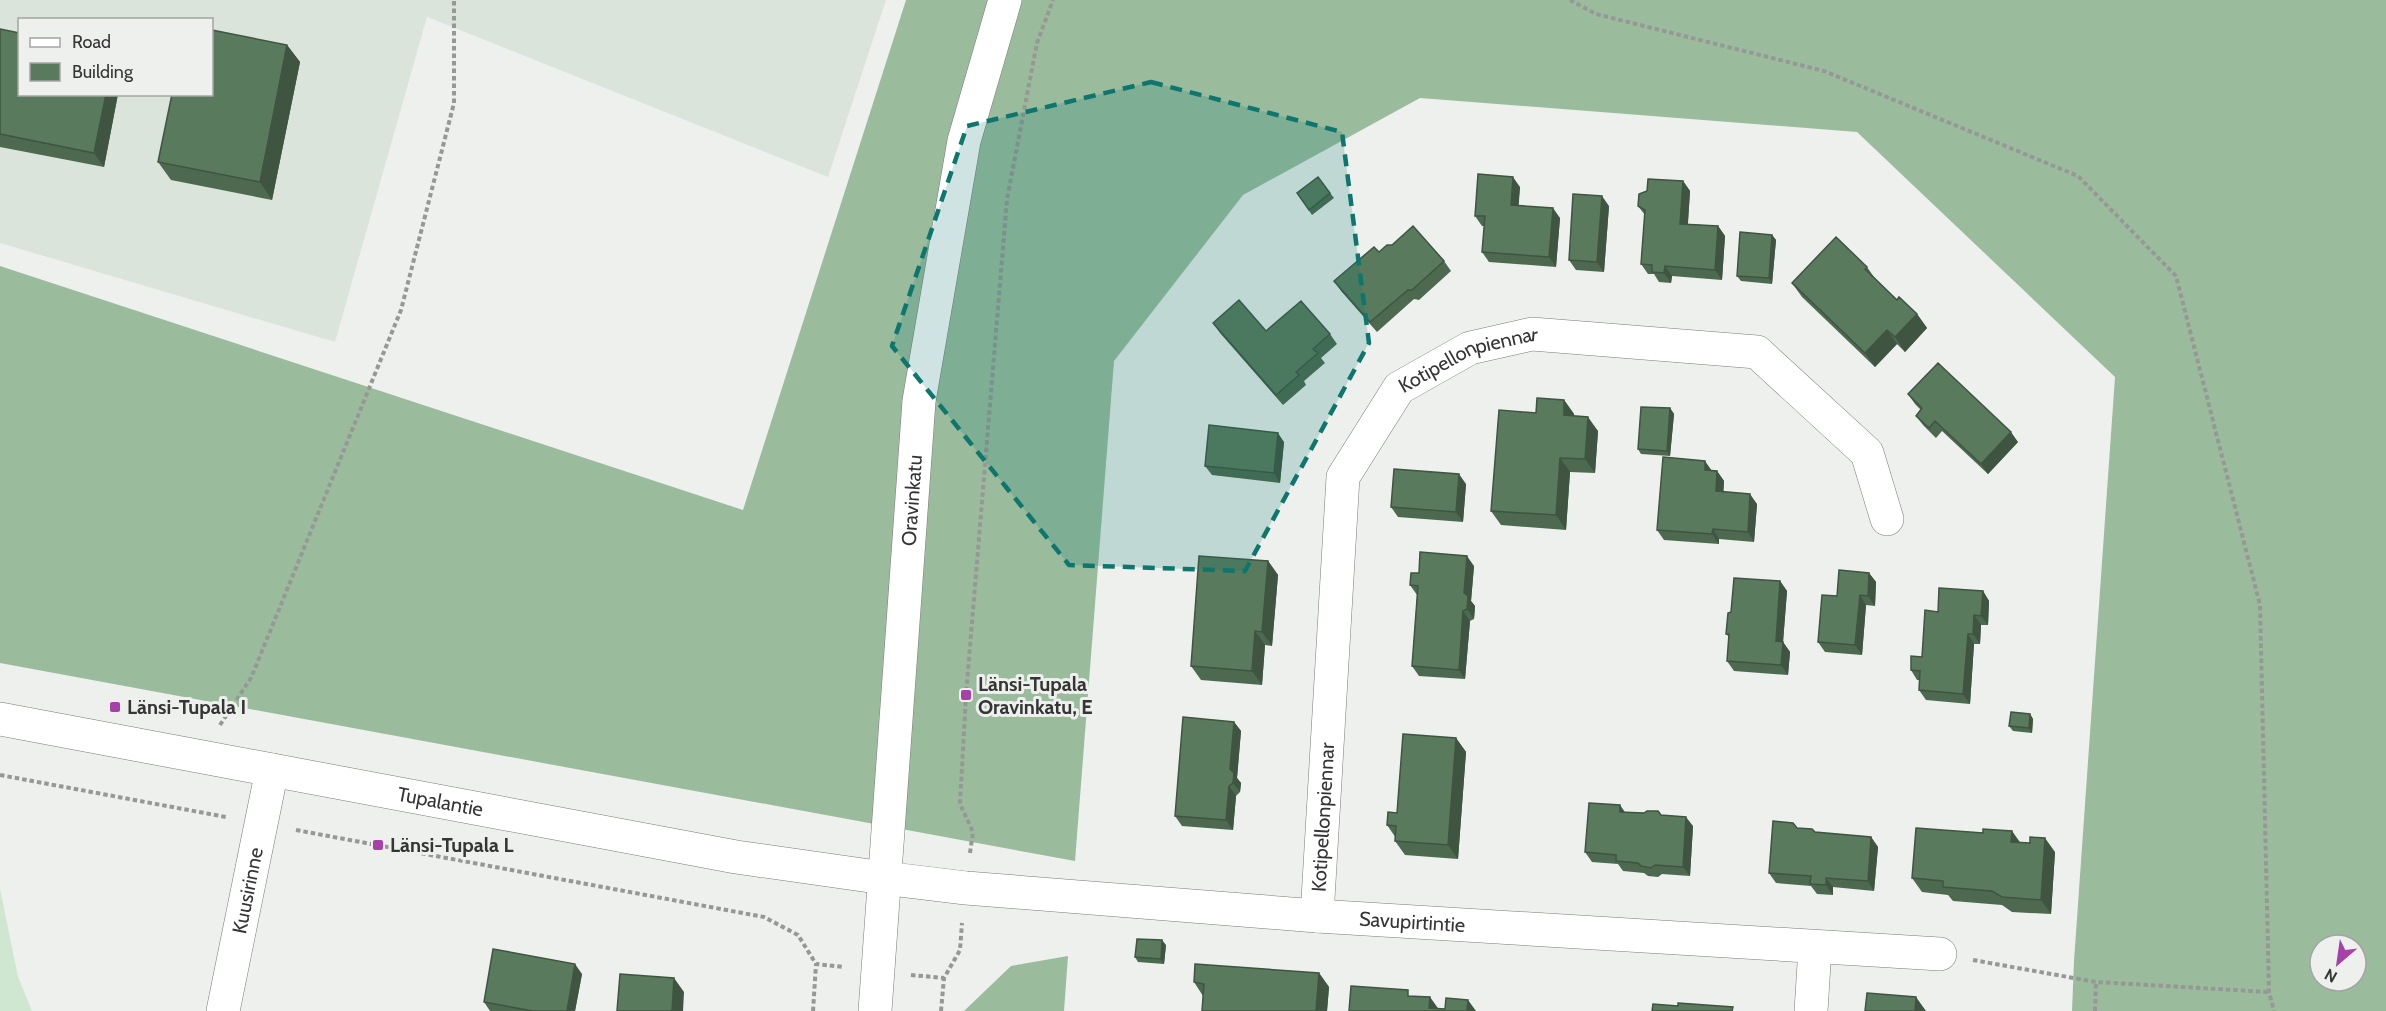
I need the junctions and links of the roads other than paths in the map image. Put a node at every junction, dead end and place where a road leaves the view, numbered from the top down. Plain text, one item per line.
1 (1005, 0) edge
2 (1887, 519) dead end
3 (0, 719) edge
4 (272, 770) junction
5 (884, 878) junction
6 (1317, 916) junction
7 (1815, 948) junction
8 (1940, 954) road end
9 (223, 1011) edge
10 (875, 1011) edge
11 (1811, 1011) edge

1 - 5 street, Oravinkatu
2 - 6 street, Kotipellonpiennar
3 - 4 street, Tupalantie
4 - 5 street, Tupalantie
4 - 9 street, Kuusirinne
5 - 6 street, Savupirtintie
5 - 10 street, Oravinkatu
6 - 7 street, Savupirtintie
7 - 8 street, Savupirtintie
7 - 11 street

